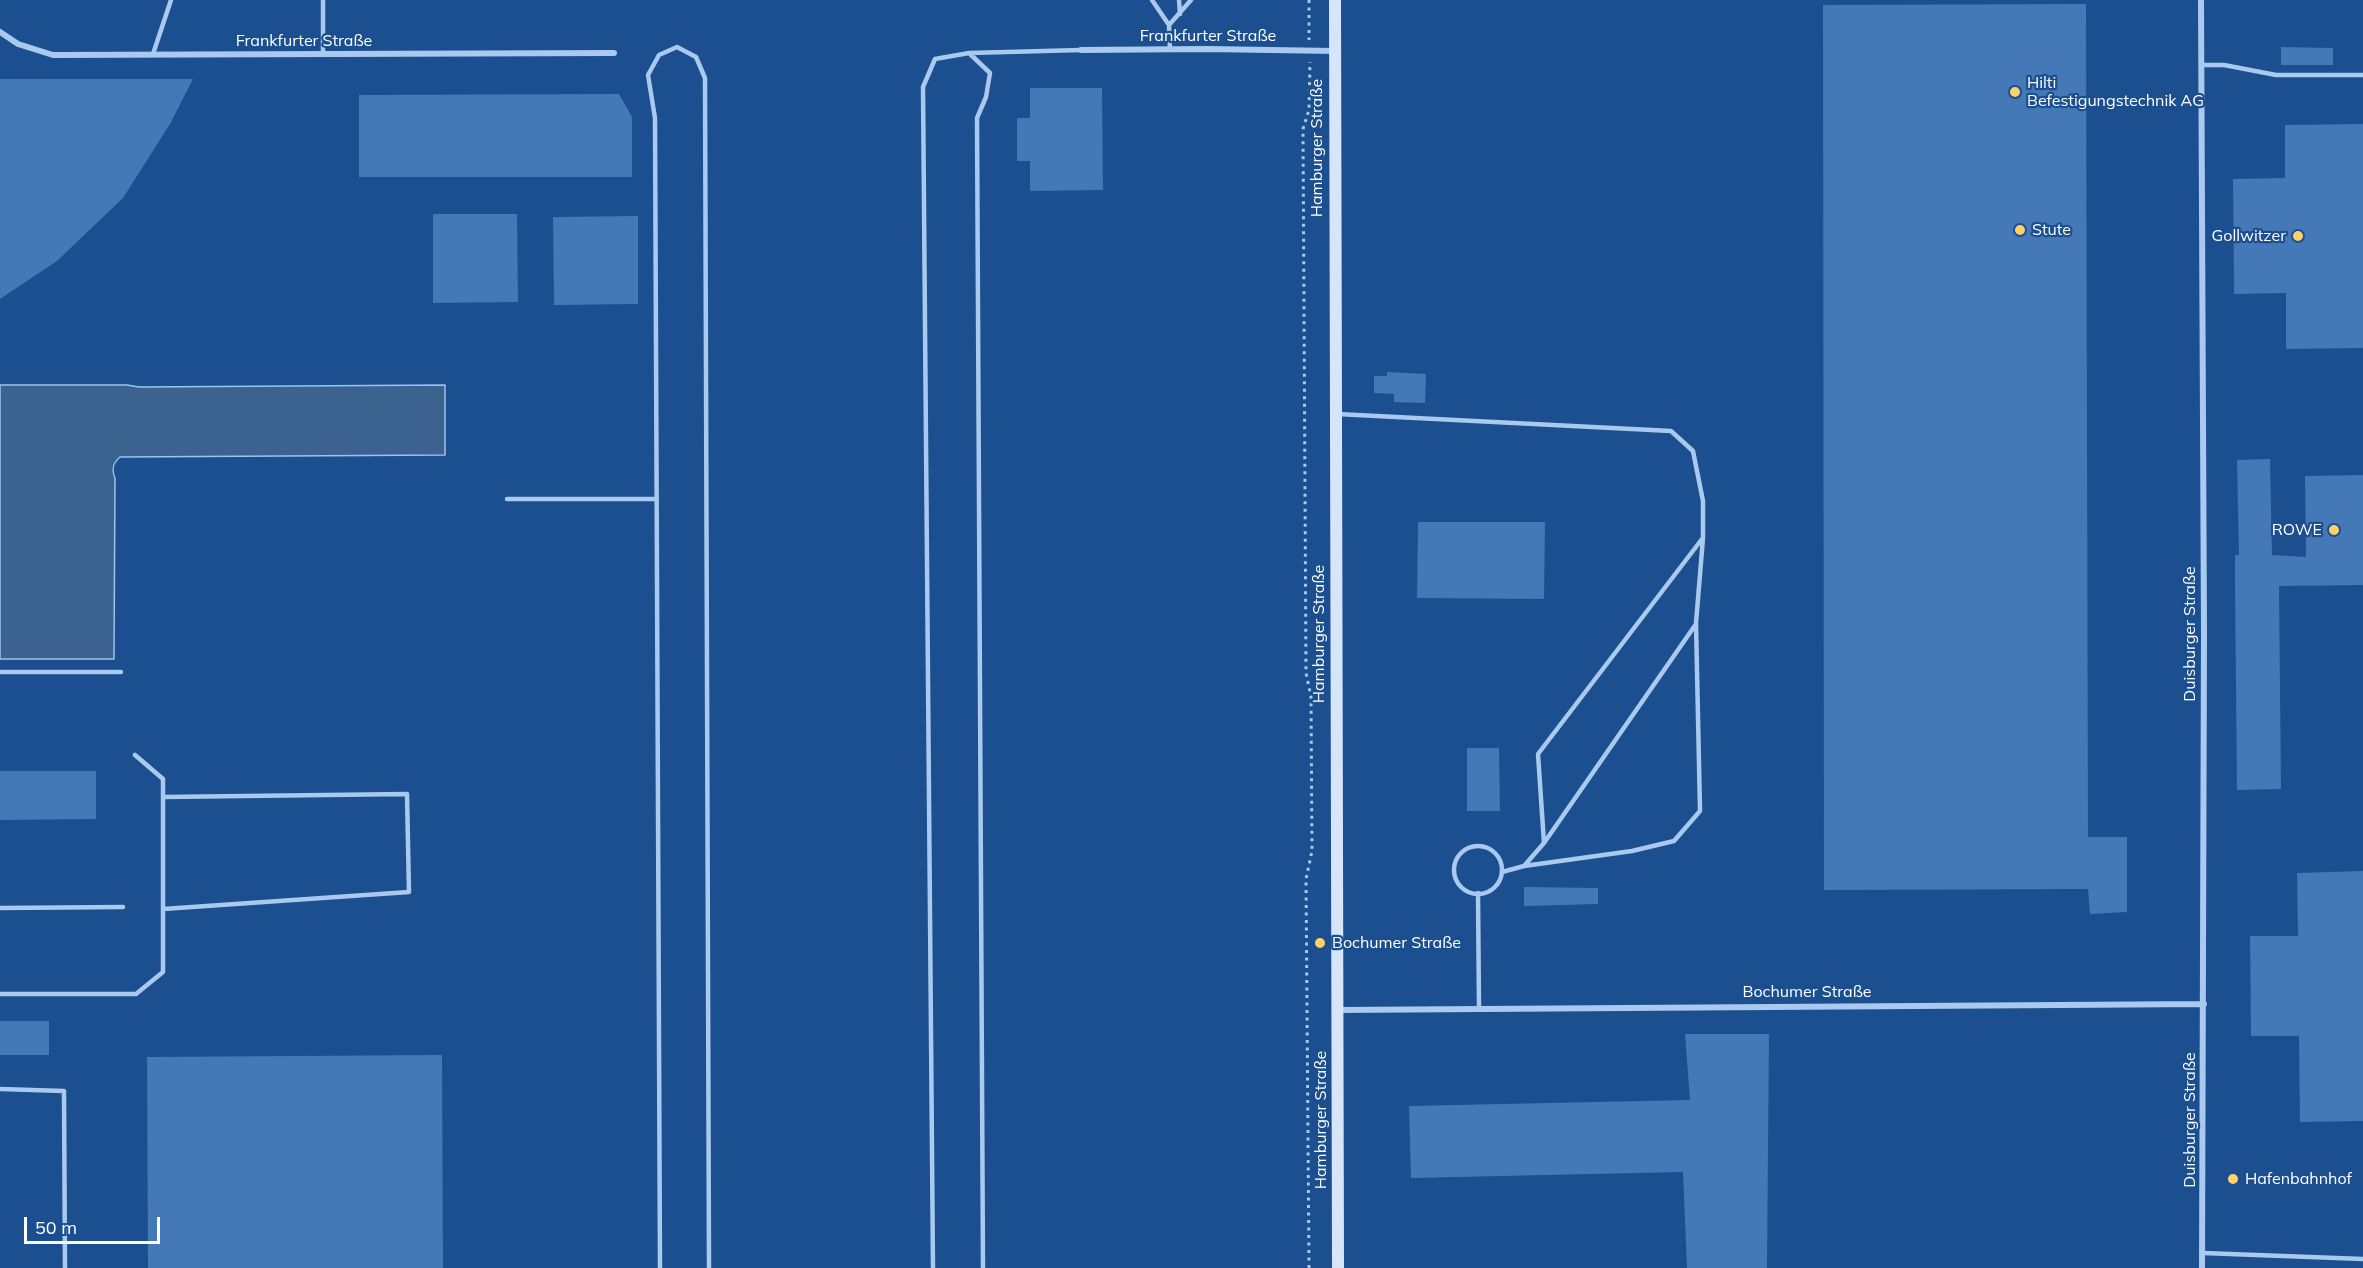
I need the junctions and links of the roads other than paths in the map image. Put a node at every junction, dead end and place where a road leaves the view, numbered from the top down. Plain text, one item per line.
1 (171, 0) edge
2 (323, 0) edge
3 (1152, 0) edge
4 (1179, 0) edge
5 (1191, 0) edge
6 (1335, 0) edge
7 (2201, 0) edge
8 (1180, 14) junction
9 (1169, 25) junction
10 (0, 32) edge
11 (1170, 49) junction
12 (1081, 50) joint
13 (1334, 51) junction
14 (614, 53) dead end
15 (969, 53) junction
16 (153, 54) junction
17 (323, 55) junction
18 (2201, 65) junction
19 (2363, 75) edge
20 (1335, 414) junction
21 (657, 498) junction
22 (507, 499) dead end
23 (1703, 538) junction
24 (1696, 623) junction
25 (0, 672) edge
26 (121, 672) dead end
27 (135, 755) dead end
28 (163, 797) junction
29 (1544, 843) junction
30 (1524, 866) junction
31 (1502, 872) junction
32 (1478, 894) junction
33 (123, 907) dead end
34 (0, 908) edge
35 (163, 909) junction
36 (0, 994) edge
37 (2204, 1004) junction
38 (1479, 1008) junction
39 (1337, 1010) junction
40 (0, 1089) edge
41 (2203, 1253) junction
42 (2363, 1259) edge
43 (65, 1268) edge
44 (660, 1268) edge
45 (709, 1268) edge
46 (933, 1268) edge
47 (982, 1268) edge
48 (1338, 1268) edge
49 (2202, 1268) edge

1 - 16 lane
2 - 17 lane
3 - 9 lane
4 - 8 lane
5 - 8 lane
6 - 13 street, Hamburger Straße
7 - 18 street, Duisburger Straße
8 - 9 lane
9 - 11 lane
10 - 16 street, Frankfurter Straße
11 - 12 street, Frankfurter Straße
11 - 13 street, Frankfurter Straße
12 - 15 lane
13 - 20 street, Hamburger Straße
14 - 17 street, Frankfurter Straße
15 - 46 lane
15 - 47 lane
16 - 17 street, Frankfurter Straße
18 - 19 lane
18 - 37 street, Duisburger Straße
20 - 23 lane
20 - 39 street, Hamburger Straße
21 - 22 lane
21 - 44 lane
21 - 45 lane
23 - 24 lane
23 - 29 lane
24 - 29 lane
24 - 30 lane
25 - 26 lane
27 - 28 lane
28 - 35 lane
28 - 35 lane
29 - 30 lane
30 - 31 lane
31 - 32 lane
31 - 32 lane
32 - 38 lane
33 - 34 lane
35 - 36 lane
37 - 38 street, Bochumer Straße
37 - 41 street, Duisburger Straße
38 - 39 street, Bochumer Straße
39 - 48 street, Hamburger Straße
40 - 43 lane
41 - 42 lane
41 - 49 street, Duisburger Straße

